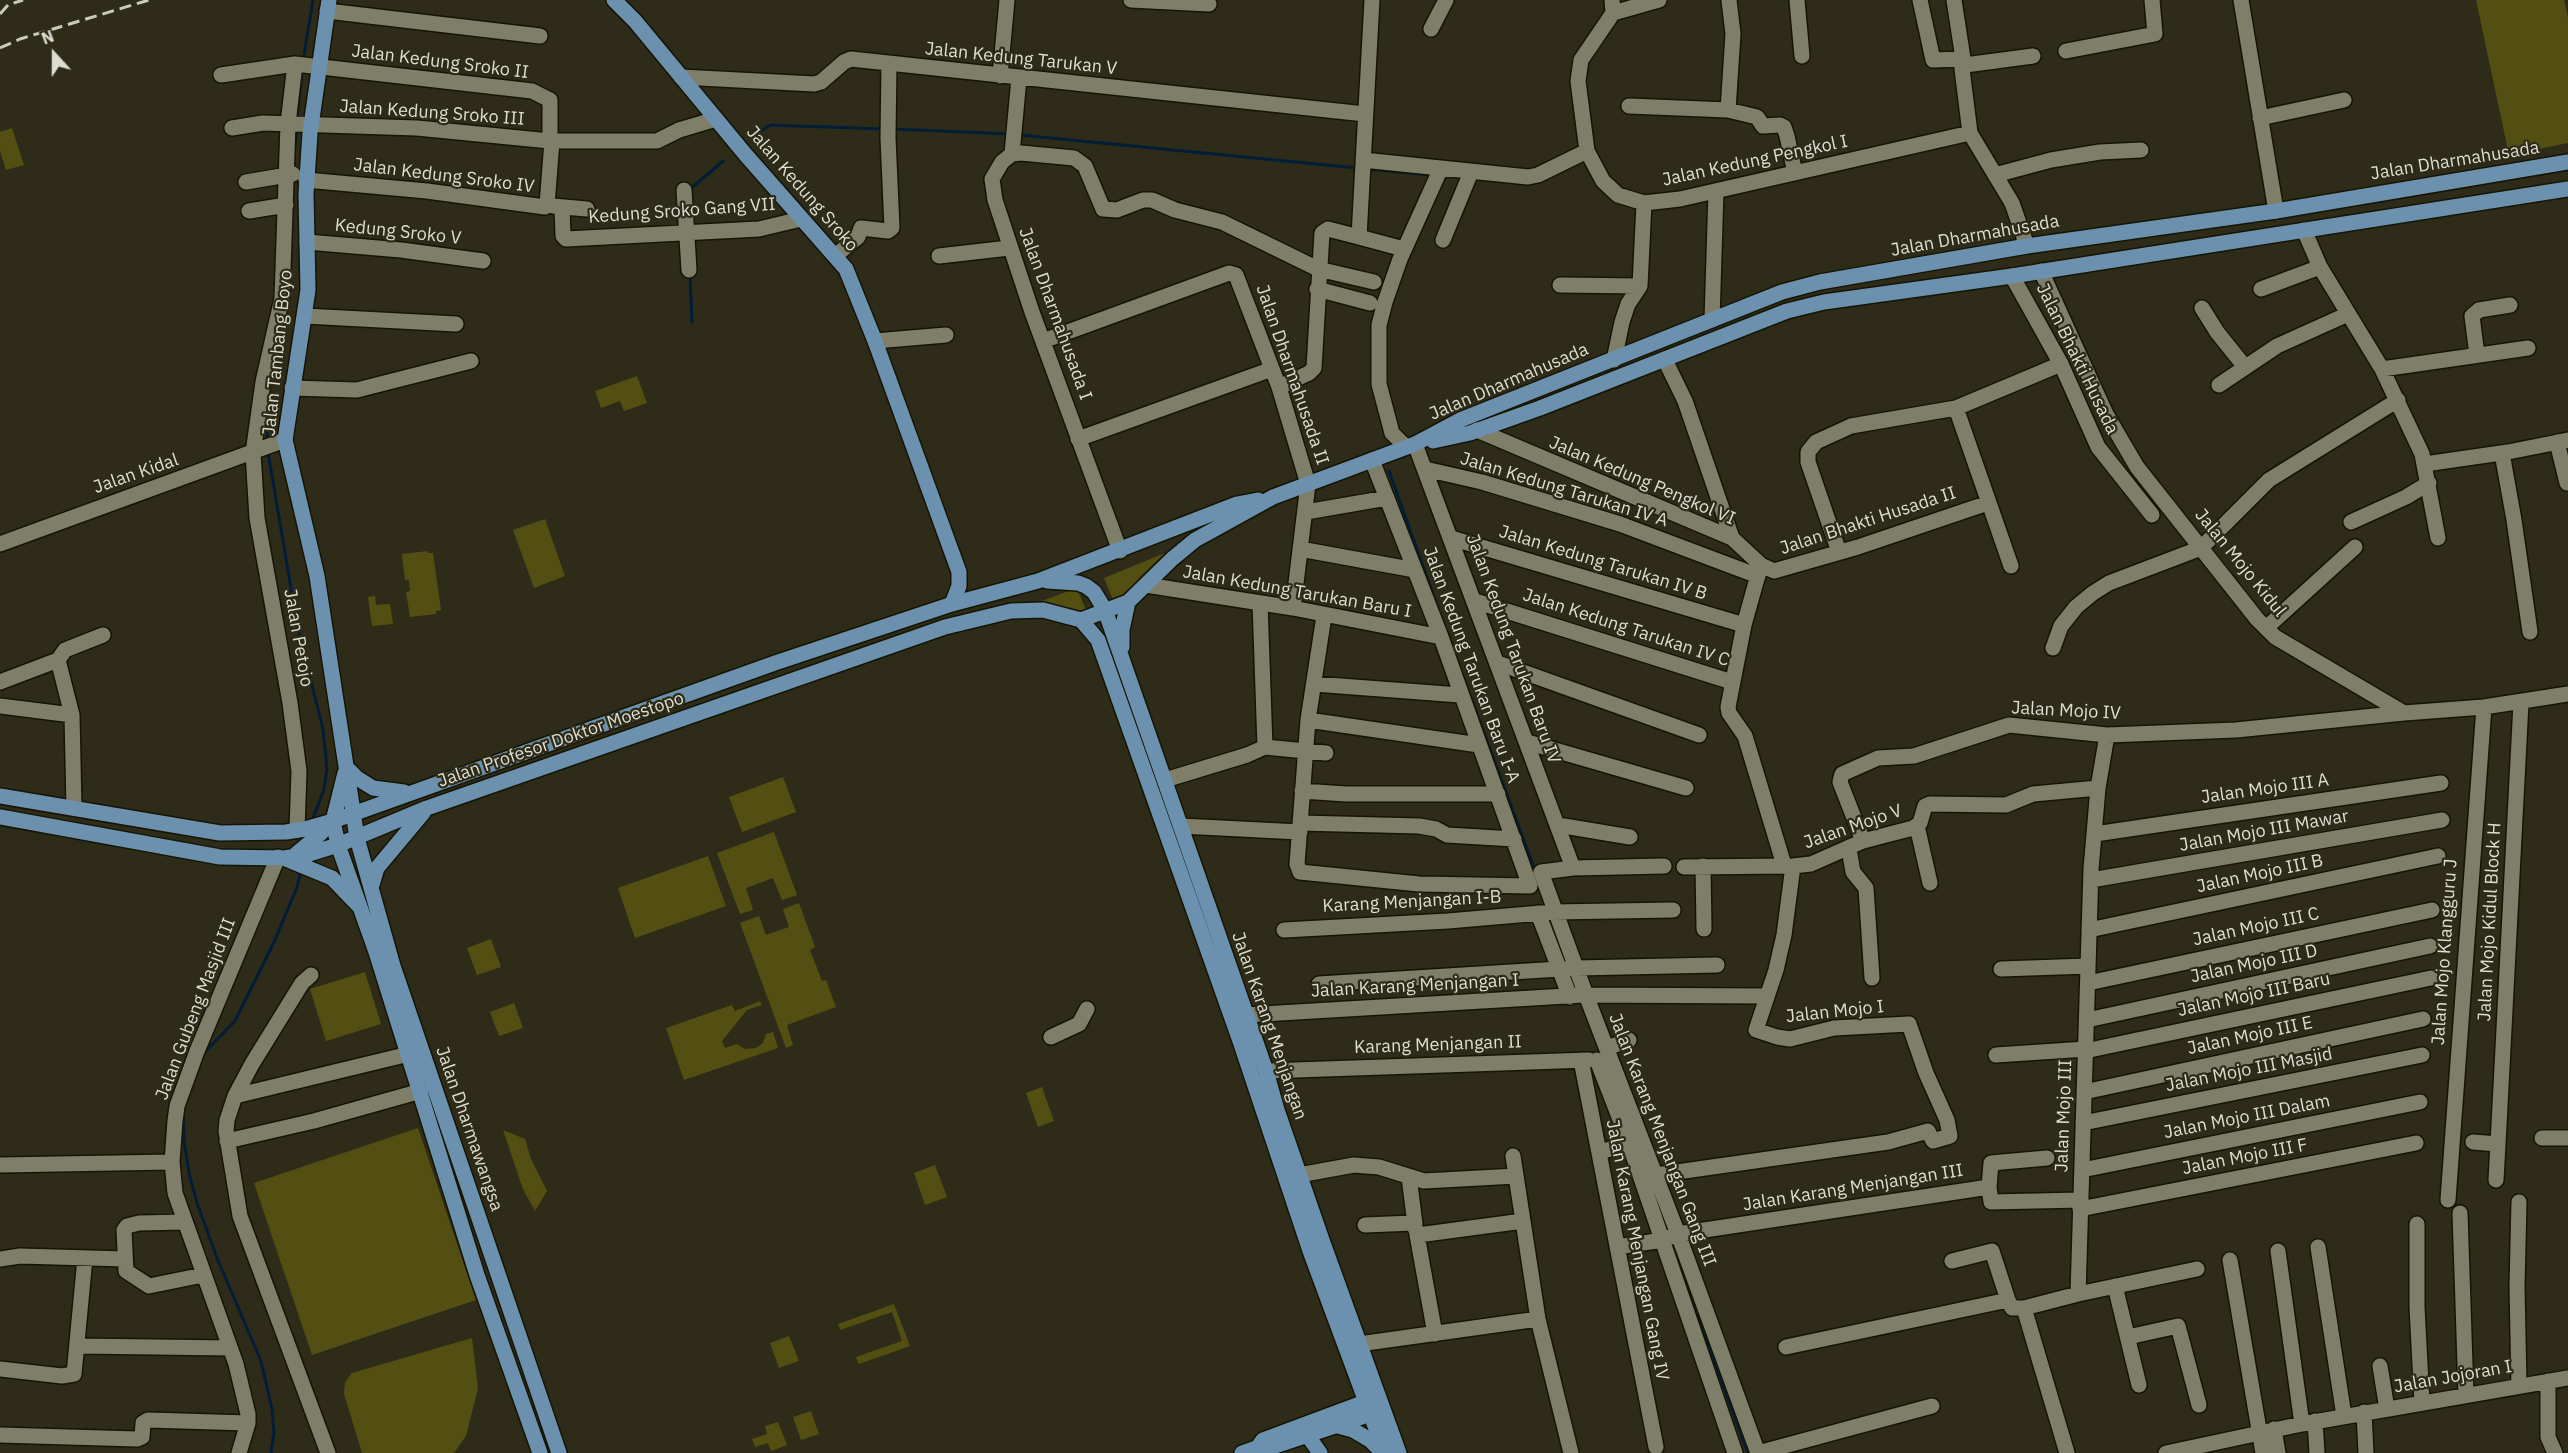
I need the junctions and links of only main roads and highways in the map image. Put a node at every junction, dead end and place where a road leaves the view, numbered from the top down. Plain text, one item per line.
1 (614, 0) edge
2 (328, 6) edge
3 (2568, 162) edge
4 (2568, 189) edge
5 (1925, 265) junction
6 (1902, 268) junction
7 (1930, 286) junction
8 (1904, 290) junction
9 (1411, 446) junction
10 (1273, 497) junction
11 (1038, 581) junction
12 (1128, 603) junction
13 (952, 604) junction
14 (1106, 610) junction
15 (1081, 620) junction
16 (1122, 658) junction
17 (346, 767) junction
18 (408, 793) junction
19 (0, 796) edge
20 (427, 808) junction
21 (353, 814) junction
22 (0, 817) edge
23 (314, 828) junction
24 (357, 838) junction
25 (338, 845) junction
26 (297, 858) junction
27 (372, 887) junction
28 (363, 910) junction
29 (1270, 1112) junction
30 (496, 1269) junction
31 (477, 1275) junction
32 (1374, 1406) junction
33 (549, 1424) junction
34 (1338, 1426) junction
35 (532, 1430) junction
36 (1308, 1436) junction
37 (1249, 1451) edge
38 (540, 1453) edge
39 (559, 1453) edge
40 (1320, 1453) edge
41 (1384, 1453) edge
42 (1399, 1453) edge

1 - 13 main road, Jalan Kedung Sroko
2 - 17 main road, Jalan Tambang Boyo
3 - 5 main road, Jalan Dharmahusada
4 - 7 main road, Jalan Dharmahusada
5 - 6 main road, Jalan Dharmahusada
5 - 7 main road
6 - 8 main road
6 - 9 main road, Jalan Dharmahusada
7 - 8 main road, Jalan Dharmahusada
8 - 9 main road, Jalan Dharmahusada
9 - 10 main road, Jalan Dharmahusada
10 - 11 main road, Jalan Dharmahusada
10 - 12 main road, Jalan Dharmahusada
11 - 13 main road, Jalan Profesor Doktor Moestopo
11 - 14 main road
12 - 14 main road
12 - 16 main road
13 - 18 main road, Jalan Profesor Doktor Moestopo
14 - 15 main road
14 - 16 main road, Jalan Karang Menjangan
15 - 20 main road, Jalan Profesor Doktor Moestopo
15 - 29 main road, Jalan Karang Menjangan
16 - 29 main road, Jalan Karang Menjangan
17 - 18 main road
17 - 21 main road, Jalan Tambang Boyo
17 - 23 main road
18 - 21 main road, Jalan Profesor Doktor Moestopo
19 - 23 main road, Jalan Profesor Doktor Moestopo
20 - 24 main road, Jalan Profesor Doktor Moestopo
20 - 27 main road
21 - 23 main road, Jalan Profesor Doktor Moestopo
21 - 24 main road, Jalan Dharmawangsa
22 - 26 main road, Jalan Profesor Doktor Moestopo
23 - 25 main road, Jalan Dharmawangsa
23 - 26 main road
24 - 25 main road, Jalan Profesor Doktor Moestopo
24 - 27 main road, Jalan Dharmawangsa
25 - 26 main road, Jalan Profesor Doktor Moestopo
25 - 28 main road, Jalan Dharmawangsa
26 - 28 main road
27 - 30 main road, Jalan Dharmawangsa
28 - 31 main road, Jalan Dharmawangsa
29 - 32 main road, Jalan Karang Menjangan
29 - 32 main road, Jalan Karang Menjangan
30 - 31 main road
30 - 33 main road, Jalan Dharmawangsa
31 - 35 main road, Jalan Dharmawangsa
32 - 34 main road
32 - 37 main road
32 - 41 main road, Jalan Karang Menjangan
32 - 42 main road, Jalan Karang Menjangan
33 - 35 main road
33 - 39 main road, Jalan Dharmawangsa
34 - 36 main road
34 - 41 main road
35 - 38 main road, Jalan Dharmawangsa
36 - 37 main road
36 - 40 main road

